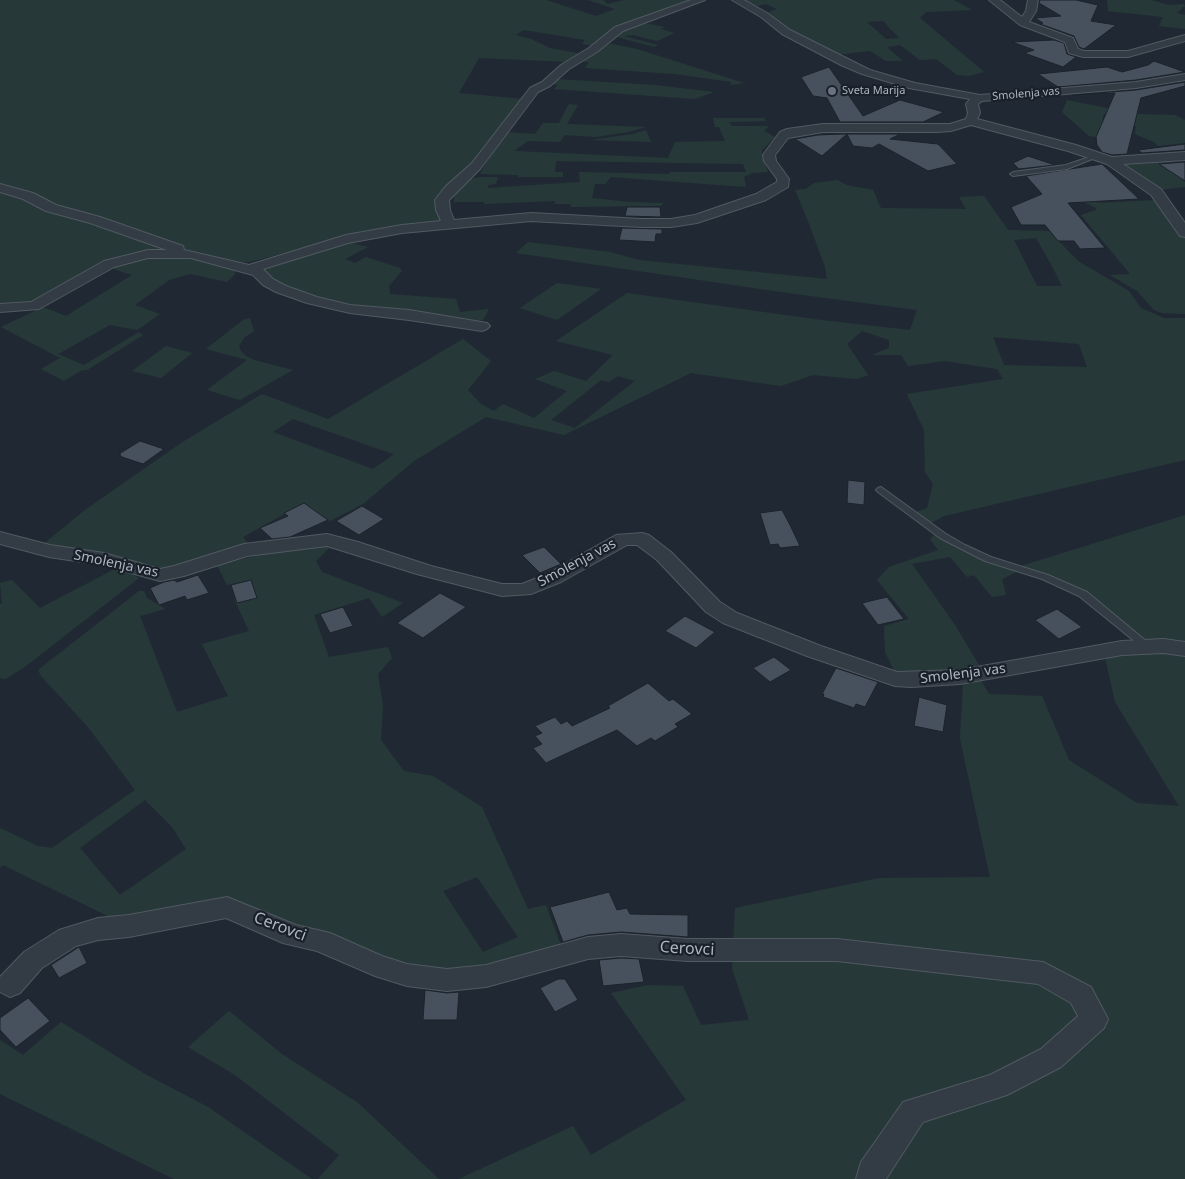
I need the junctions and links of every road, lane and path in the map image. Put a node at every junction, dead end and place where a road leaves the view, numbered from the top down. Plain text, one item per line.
1 (700, 0) edge
2 (736, 0) edge
3 (994, 0) edge
4 (1033, 0) edge
5 (1023, 23) junction
6 (1185, 38) edge
7 (1185, 77) edge
8 (980, 98) junction
9 (971, 121) junction
10 (1097, 156) junction
11 (1185, 156) edge
12 (1111, 161) junction
13 (1013, 174) dead end
14 (0, 188) edge
15 (450, 226) junction
16 (1185, 232) edge
17 (191, 254) junction
18 (249, 269) junction
19 (0, 308) edge
20 (482, 326) dead end
21 (881, 490) dead end
22 (0, 538) edge
23 (1147, 646) junction
24 (1185, 649) edge
25 (10, 985) dead end
26 (872, 1179) edge

1 - 15 street
2 - 8 street
3 - 5 street
4 - 5 street
5 - 6 street
7 - 8 street, Smolenja vas
8 - 9 street, Smolenja vas
9 - 10 street
9 - 15 street
10 - 12 street
10 - 13 lane
11 - 12 street
12 - 16 street
14 - 17 street
15 - 18 street
17 - 18 street
17 - 19 street
18 - 20 street
21 - 23 lane
22 - 23 street, Smolenja vas
23 - 24 street, Smolenja vas
25 - 26 street, Cerovci

